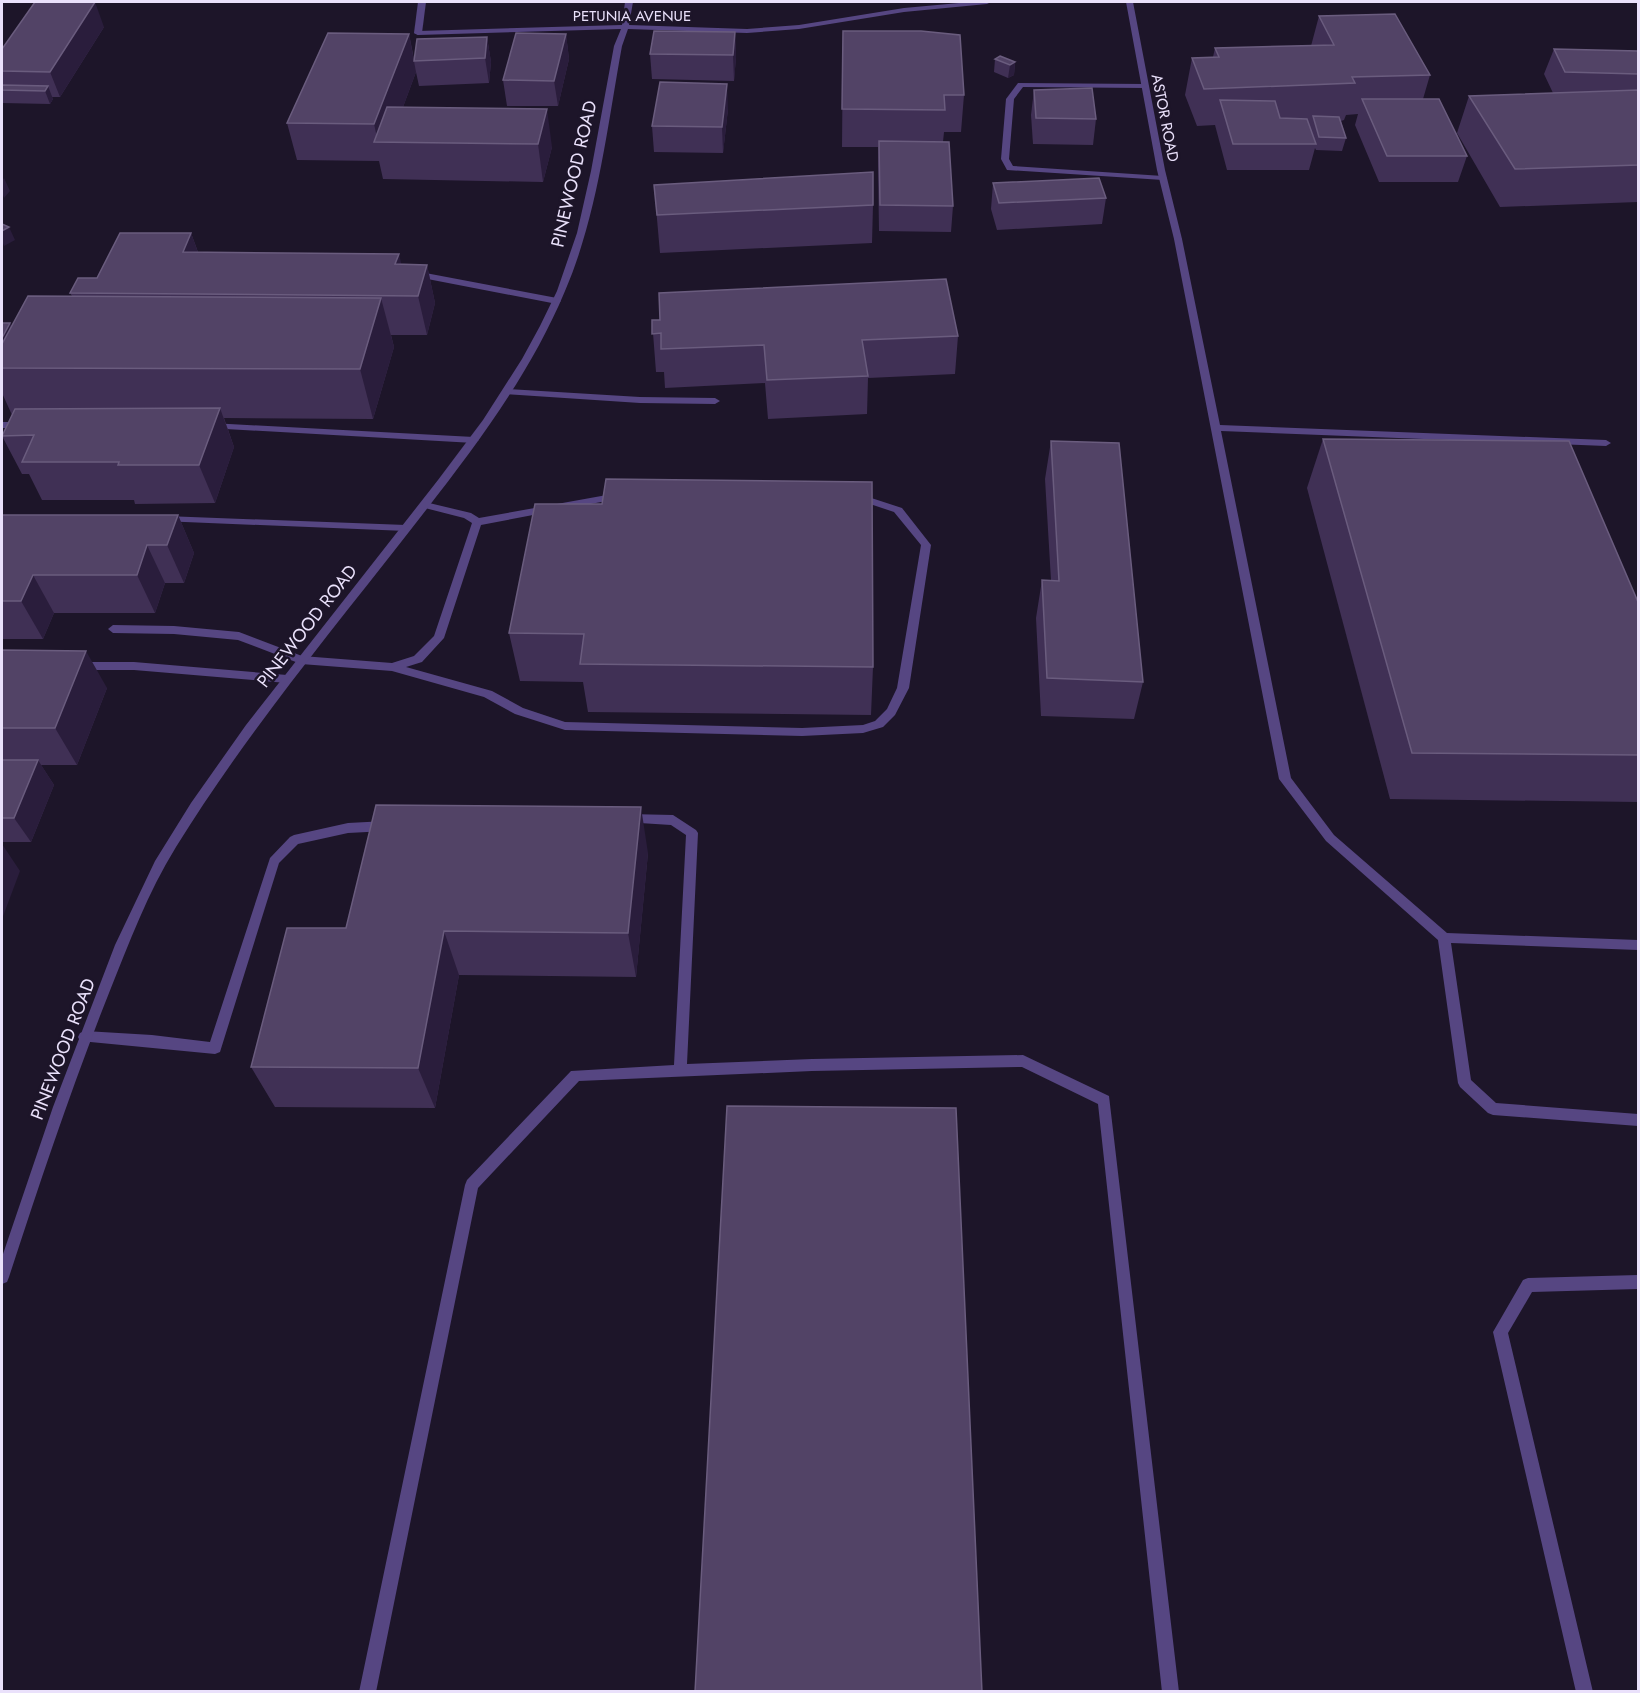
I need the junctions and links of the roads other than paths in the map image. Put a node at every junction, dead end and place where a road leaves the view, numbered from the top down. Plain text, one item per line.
1 (422, 2) edge
2 (629, 2) edge
3 (987, 2) edge
4 (1129, 2) edge
5 (625, 27) junction
6 (1144, 86) junction
7 (1163, 177) junction
8 (401, 271) edge
9 (557, 301) junction
10 (506, 392) junction
11 (716, 401) dead end
12 (2, 425) edge
13 (35, 425) edge
14 (195, 425) edge
15 (1216, 428) junction
16 (474, 440) junction
17 (1606, 443) dead end
18 (843, 492) edge
19 (625, 495) edge
20 (425, 505) junction
21 (150, 519) edge
22 (477, 522) junction
23 (406, 528) junction
24 (113, 629) dead end
25 (301, 660) junction
26 (69, 666) edge
27 (392, 667) junction
28 (286, 679) junction
29 (615, 819) edge
30 (394, 825) edge
31 (1444, 938) junction
32 (1638, 945) edge
33 (85, 1037) junction
34 (680, 1071) junction
35 (1638, 1119) edge
36 (2, 1277) edge
37 (1638, 1282) edge
38 (367, 1692) edge
39 (1171, 1692) edge
40 (1585, 1692) edge

1 - 5 street, PETUNIA AVENUE
2 - 5 street, PINEWOOD ROAD
3 - 5 street, PETUNIA AVENUE
4 - 6 street, ASTOR ROAD
5 - 9 street, PINEWOOD ROAD
6 - 7 street, ASTOR ROAD
6 - 7 street
7 - 15 street, ASTOR ROAD
8 - 9 street
9 - 10 street, PINEWOOD ROAD
10 - 11 street
10 - 16 street, PINEWOOD ROAD
12 - 13 street
14 - 16 street
15 - 17 street
15 - 31 street, ASTOR ROAD
16 - 20 street, PINEWOOD ROAD
18 - 27 street
19 - 22 street
20 - 22 street
20 - 23 street, PINEWOOD ROAD
21 - 23 street
22 - 27 street
23 - 25 street, PINEWOOD ROAD
24 - 25 street
25 - 27 street
25 - 28 street, PINEWOOD ROAD
26 - 28 street
28 - 33 street, PINEWOOD ROAD
29 - 34 street
30 - 33 street
31 - 32 street
31 - 35 street
33 - 36 street, PINEWOOD ROAD
34 - 38 street
34 - 39 street
37 - 40 street

